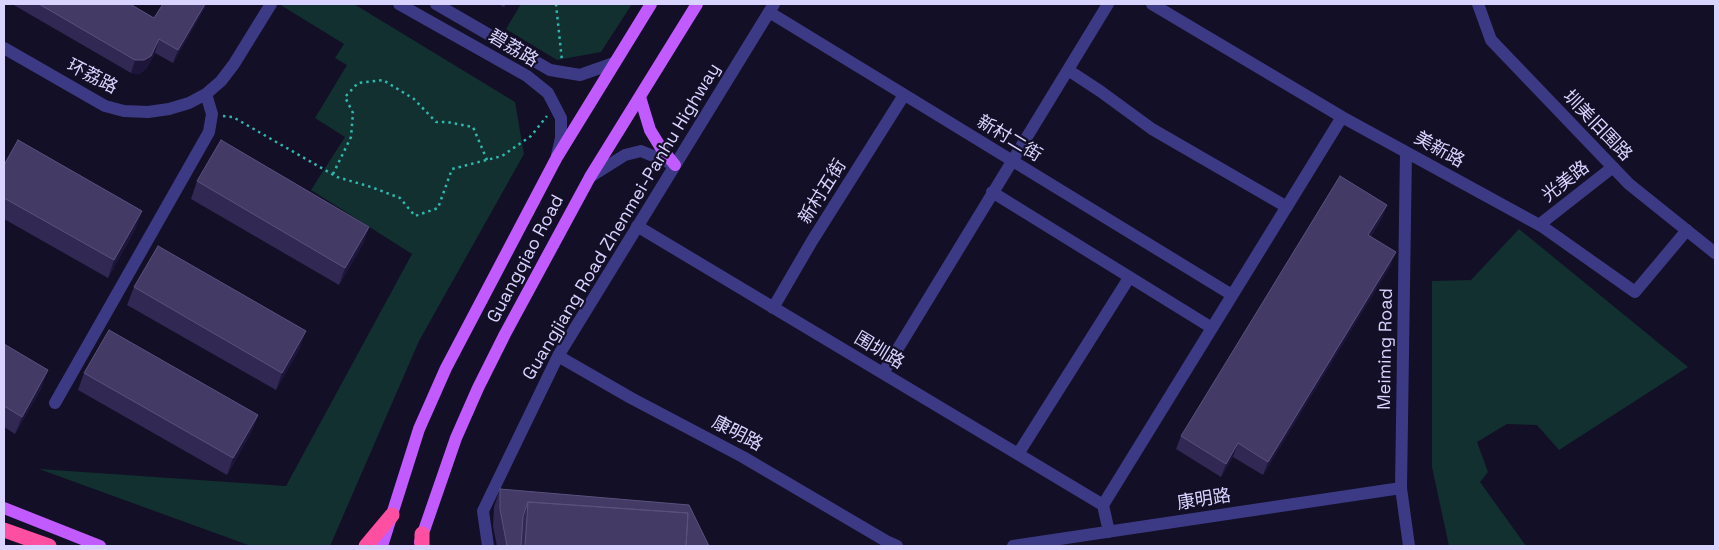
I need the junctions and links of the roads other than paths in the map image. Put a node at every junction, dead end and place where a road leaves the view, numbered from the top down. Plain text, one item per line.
1 (271, 4) edge
2 (399, 4) edge
3 (436, 4) edge
4 (651, 4) edge
5 (697, 4) edge
6 (1108, 4) edge
7 (1152, 4) edge
8 (1478, 4) edge
9 (771, 8) edge
10 (4, 48) edge
11 (614, 63) junction
12 (1068, 70) junction
13 (206, 94) junction
14 (904, 95) junction
15 (640, 97) junction
16 (1342, 117) junction
17 (1406, 152) junction
18 (557, 157) junction
19 (1012, 161) junction
20 (675, 165) junction
21 (1613, 167) junction
22 (590, 177) junction
23 (992, 192) junction
24 (1287, 206) junction
25 (1539, 225) junction
26 (637, 226) junction
27 (1687, 230) junction
28 (1715, 253) edge
29 (1129, 278) junction
30 (1232, 295) junction
31 (773, 308) junction
32 (1212, 328) junction
33 (558, 356) junction
34 (883, 374) junction
35 (55, 403) dead end
36 (1018, 454) junction
37 (1401, 488) junction
38 (1102, 505) junction
39 (4, 508) edge
40 (392, 515) junction
41 (4, 530) edge
42 (1109, 532) junction
43 (421, 542) edge
44 (49, 546) edge
45 (100, 546) edge
46 (366, 546) edge
47 (382, 546) edge
48 (488, 546) edge
49 (897, 546) edge
50 (1013, 546) edge
51 (1409, 546) edge

1 - 13 street, 环荔路
2 - 18 street, 碧荔路
3 - 11 street, 碧荔路
4 - 11 main road, Guangqiao Road
5 - 15 main road, Guangqiao Road
6 - 12 street
7 - 16 street, 美新路
8 - 21 street, 圳美旧围路
9 - 14 street, 新村二街
9 - 20 street, Guangjiang Road Zhenmei-Panhu Highway
10 - 13 street, 环荔路
11 - 18 main road, Guangqiao Road
12 - 19 street
12 - 24 street
13 - 35 street
14 - 19 street, 新村二街
14 - 31 street, 新村五街
15 - 20 main road
15 - 22 main road, Guangqiao Road
16 - 17 street, 美新路
16 - 24 street
17 - 25 street, 美新路
17 - 37 street, Meiming Road
18 - 40 main road, Guangqiao Road
19 - 23 street
19 - 30 street, 新村二街
20 - 22 street
20 - 26 street, Guangjiang Road Zhenmei-Panhu Highway
21 - 25 street, 光美路
21 - 27 street, 圳美旧围路
22 - 43 main road, Guangqiao Road
23 - 29 street
23 - 34 street
24 - 30 street
25 - 27 street, 美新路
26 - 31 street, 围圳路
26 - 33 street, Guangjiang Road Zhenmei-Panhu Highway
27 - 28 street, 圳美旧围路
29 - 32 street
29 - 36 street
30 - 32 street
31 - 34 street, 围圳路
32 - 38 street
33 - 48 street, Guangjiang Road Zhenmei-Panhu Highway
33 - 49 street, 康明路
34 - 36 street, 围圳路
36 - 38 street, 围圳路
37 - 42 street, 康明路
37 - 51 street, Meiming Road
38 - 42 street
39 - 45 main road
40 - 46 highway
40 - 47 main road, Guangqiao Road
41 - 44 highway
42 - 50 street, 康明路

